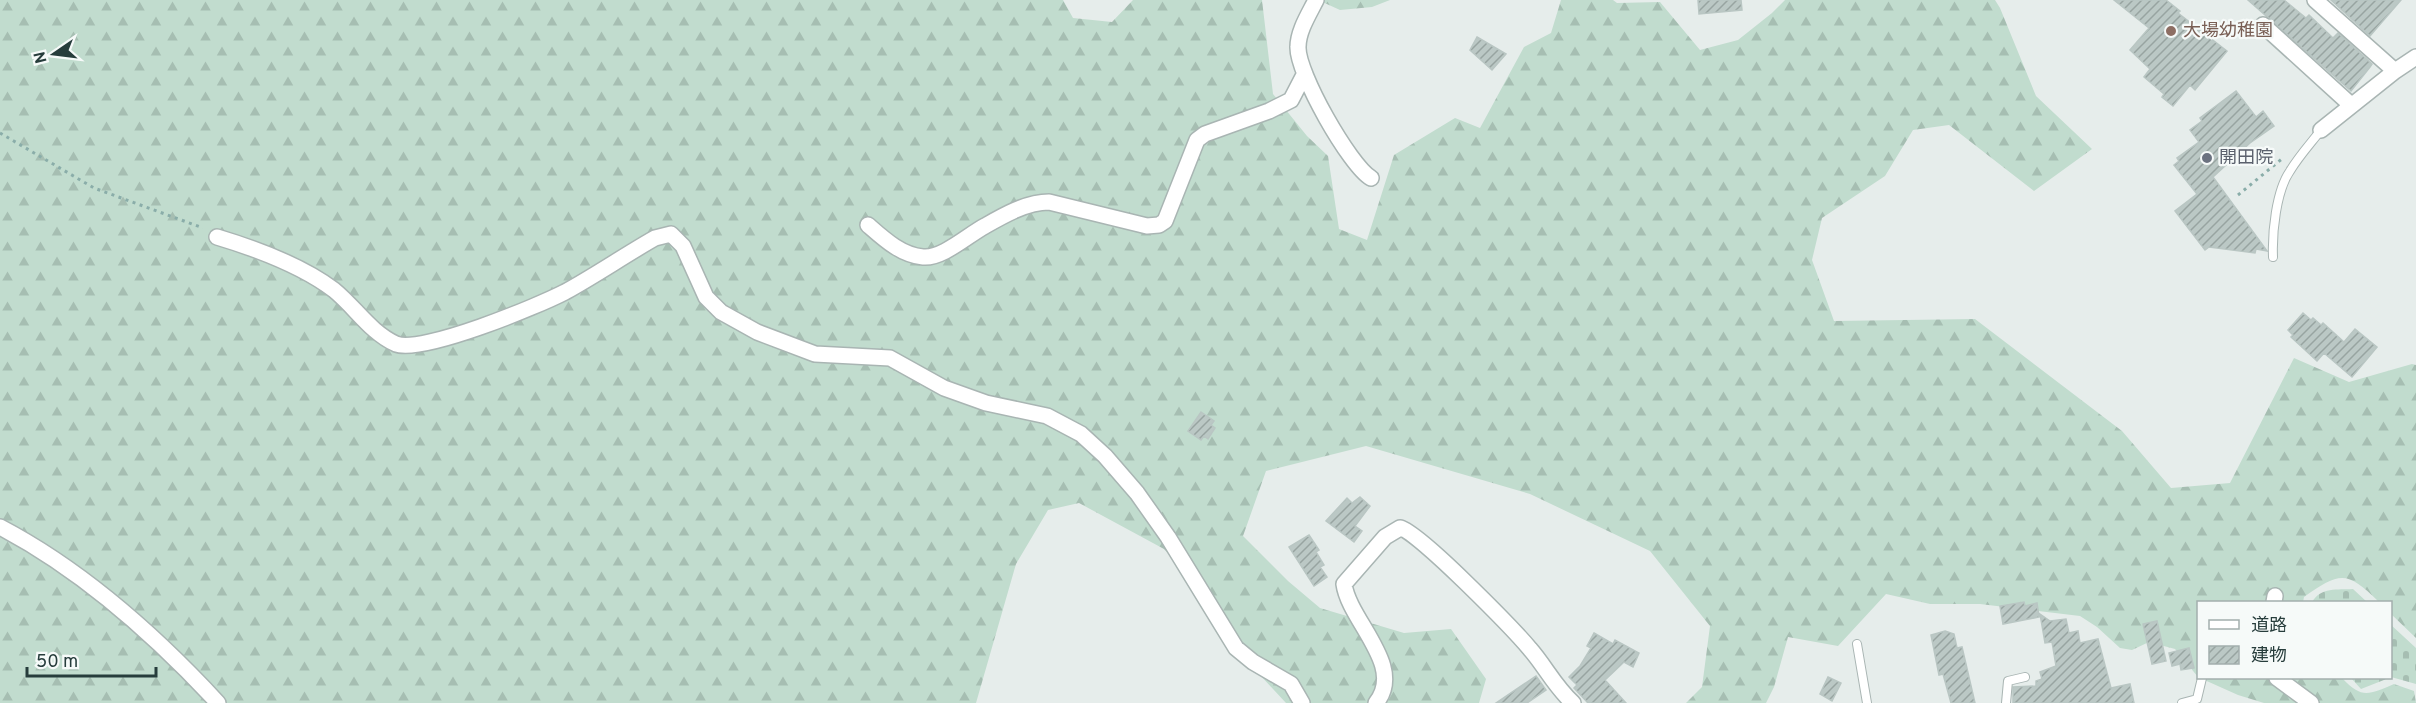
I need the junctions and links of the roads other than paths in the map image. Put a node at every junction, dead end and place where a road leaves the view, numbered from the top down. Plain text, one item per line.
1 (1316, 0) edge
2 (2315, 0) edge
3 (2263, 25) dead end
4 (2416, 57) edge
5 (2395, 70) junction
6 (1304, 75) junction
7 (2351, 105) junction
8 (2321, 130) joint
9 (1371, 178) dead end
10 (868, 225) dead end
11 (218, 237) road end
12 (2273, 257) dead end
13 (0, 527) edge
14 (1857, 644) dead end
15 (2025, 677) dead end
16 (2202, 679) edge
17 (2278, 679) edge
18 (218, 703) edge
19 (1302, 703) edge
20 (1376, 703) edge
21 (1573, 703) edge
22 (1867, 703) edge
23 (2006, 703) edge
24 (2182, 703) edge
25 (2311, 703) edge

1 - 6 street
2 - 5 street
3 - 7 street
4 - 5 street
5 - 7 street
6 - 9 street
6 - 10 street
7 - 8 street
8 - 12 lane
11 - 19 street
13 - 18 street
14 - 22 lane
15 - 23 lane
16 - 24 lane
17 - 25 street
20 - 21 street

